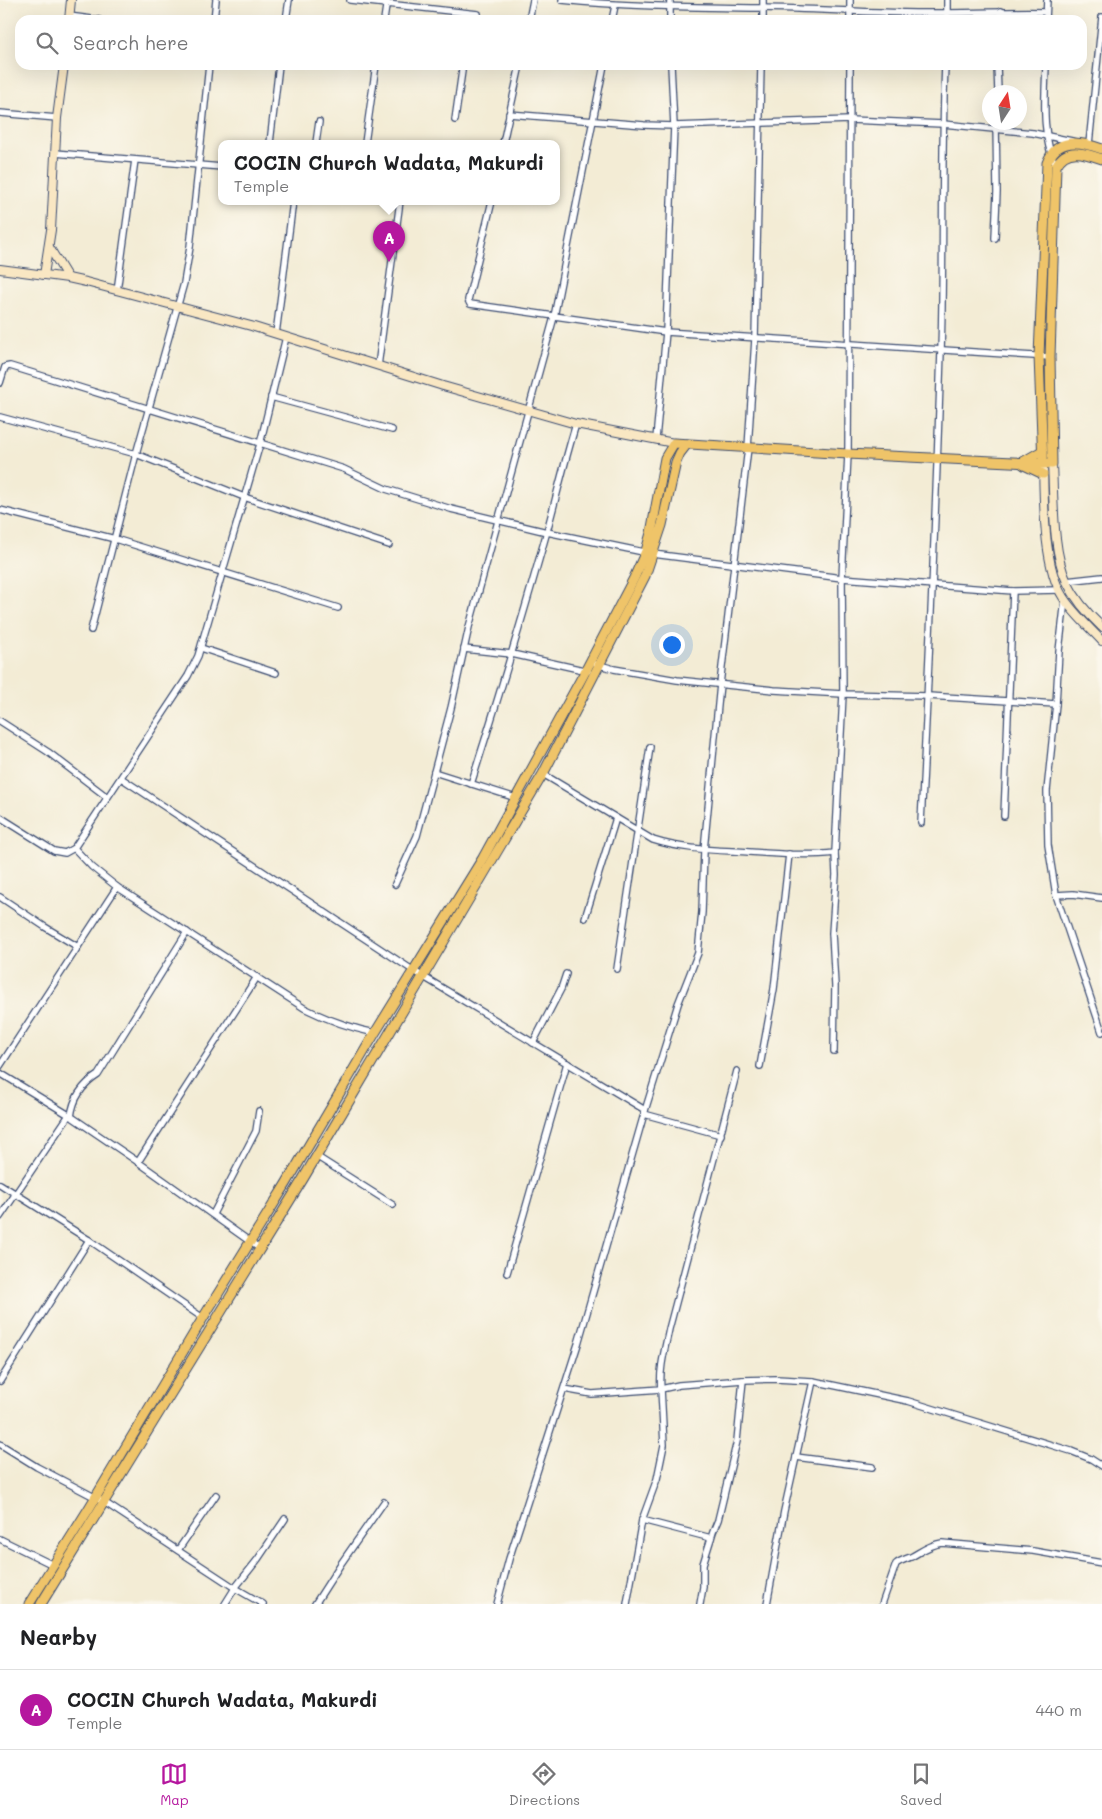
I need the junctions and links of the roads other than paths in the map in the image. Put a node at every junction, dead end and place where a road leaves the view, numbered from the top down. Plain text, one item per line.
1 (71, 0) edge
2 (216, 0) edge
3 (289, 0) edge
4 (350, 0) edge
5 (533, 0) edge
6 (562, 0) edge
7 (670, 0) edge
8 (763, 0) edge
9 (850, 0) edge
10 (947, 0) edge
11 (1047, 0) edge
12 (387, 2) edge
13 (615, 6) junction
14 (670, 8) junction
15 (763, 8) junction
16 (850, 10) junction
17 (1001, 11) junction
18 (1046, 12) joint
19 (478, 14) dead end
20 (69, 15) edge
21 (214, 15) edge
22 (287, 15) edge
23 (385, 15) edge
24 (530, 15) edge
25 (613, 15) edge
26 (670, 15) edge
27 (763, 15) edge
28 (850, 15) edge
29 (919, 15) edge
30 (947, 15) edge
31 (965, 15) edge
32 (1000, 15) edge
33 (1102, 17) edge
34 (63, 70) edge
35 (208, 70) edge
36 (278, 70) edge
37 (375, 70) edge
38 (462, 70) edge
39 (519, 70) edge
40 (603, 70) edge
41 (671, 70) edge
42 (761, 70) edge
43 (850, 70) edge
44 (945, 70) edge
45 (997, 70) edge
46 (1046, 70) edge
47 (998, 85) edge
48 (0, 112) edge
49 (509, 114) junction
50 (58, 118) junction
51 (455, 120) dead end
52 (594, 120) junction
53 (850, 120) junction
54 (319, 122) dead end
55 (760, 122) junction
56 (943, 124) junction
57 (982, 125) edge
58 (674, 126) junction
59 (996, 130) edge
60 (1019, 130) edge
61 (1047, 135) junction
62 (270, 140) edge
63 (316, 140) edge
64 (365, 140) edge
65 (504, 140) edge
66 (1075, 142) junction
67 (1089, 144) junction
68 (1102, 149) edge
69 (55, 154) junction
70 (1050, 155) junction
71 (1102, 159) edge
72 (134, 160) junction
73 (198, 165) junction
74 (1056, 166) junction
75 (218, 167) edge
76 (292, 205) edge
77 (399, 205) edge
78 (491, 205) edge
79 (995, 238) dead end
80 (49, 247) junction
81 (0, 269) edge
82 (44, 275) junction
83 (68, 278) junction
84 (117, 291) junction
85 (178, 308) junction
86 (554, 317) junction
87 (666, 332) junction
88 (276, 334) junction
89 (286, 337) junction
90 (755, 339) junction
91 (848, 345) junction
92 (941, 350) junction
93 (1039, 356) junction
94 (1050, 357) junction
95 (378, 366) junction
96 (0, 383) edge
97 (271, 397) junction
98 (149, 408) junction
99 (528, 410) junction
100 (0, 417) edge
101 (576, 424) junction
102 (392, 430) dead end
103 (656, 439) junction
104 (674, 442) junction
105 (260, 444) junction
106 (687, 444) junction
107 (748, 448) junction
108 (1042, 450) junction
109 (136, 454) junction
110 (848, 454) junction
111 (936, 458) junction
112 (1020, 463) junction
113 (1048, 464) junction
114 (1043, 474) junction
115 (244, 497) junction
116 (0, 510) edge
117 (498, 521) junction
118 (547, 532) junction
119 (115, 539) junction
120 (388, 545) dead end
121 (650, 552) junction
122 (734, 564) junction
123 (222, 573) junction
124 (1102, 577) edge
125 (842, 578) junction
126 (1066, 581) junction
127 (933, 584) junction
128 (1060, 590) junction
129 (1013, 591) junction
130 (1065, 600) junction
131 (338, 608) dead end
132 (1102, 627) edge
133 (92, 630) dead end
134 (1102, 641) edge
135 (200, 648) junction
136 (464, 649) junction
137 (512, 654) junction
138 (593, 667) junction
139 (276, 673) dead end
140 (720, 684) junction
141 (843, 694) junction
142 (928, 696) junction
143 (1008, 700) junction
144 (1056, 704) junction
145 (0, 722) edge
146 (650, 747) dead end
147 (434, 772) junction
148 (543, 774) junction
149 (121, 778) junction
150 (471, 784) junction
151 (107, 797) junction
152 (516, 798) junction
153 (1004, 816) dead end
154 (0, 817) edge
155 (616, 818) junction
156 (921, 823) dead end
157 (638, 830) junction
158 (74, 848) junction
159 (704, 850) junction
160 (835, 853) junction
161 (789, 854) junction
162 (395, 884) dead end
163 (117, 887) junction
164 (1056, 895) junction
165 (0, 897) edge
166 (1102, 898) edge
167 (585, 918) dead end
168 (187, 932) junction
169 (78, 947) junction
170 (617, 969) dead end
171 (414, 971) junction
172 (566, 974) dead end
173 (257, 977) junction
174 (422, 977) junction
175 (1099, 1014) edge
176 (1102, 1032) edge
177 (376, 1033) junction
178 (533, 1043) junction
179 (834, 1051) dead end
180 (567, 1063) junction
181 (0, 1066) edge
182 (760, 1066) dead end
183 (737, 1070) dead end
184 (0, 1073) edge
185 (259, 1111) dead end
186 (645, 1112) junction
187 (70, 1116) junction
188 (721, 1135) junction
189 (316, 1156) junction
190 (138, 1162) junction
191 (0, 1184) edge
192 (15, 1194) junction
193 (393, 1205) dead end
194 (213, 1214) junction
195 (0, 1217) edge
196 (89, 1240) junction
197 (251, 1242) junction
198 (259, 1248) junction
199 (507, 1273) dead end
200 (202, 1318) junction
201 (743, 1380) junction
202 (0, 1381) edge
203 (813, 1381) junction
204 (564, 1388) junction
205 (661, 1389) junction
206 (0, 1444) edge
207 (796, 1457) junction
208 (1102, 1466) edge
209 (872, 1467) dead end
210 (216, 1495) dead end
211 (96, 1497) junction
212 (104, 1502) junction
213 (384, 1502) dead end
214 (285, 1519) dead end
215 (642, 1520) junction
216 (711, 1538) junction
217 (0, 1539) edge
218 (178, 1550) junction
219 (1102, 1563) edge
220 (53, 1565) junction
221 (235, 1588) junction
222 (29, 1604) edge
223 (41, 1604) edge
224 (225, 1604) edge
225 (263, 1604) edge
226 (314, 1604) edge
227 (497, 1604) edge
228 (627, 1604) edge
229 (700, 1604) edge
230 (767, 1604) edge
231 (882, 1604) edge

1 - 20 street
2 - 21 street
3 - 22 street
4 - 12 street
5 - 24 street
6 - 13 street
7 - 14 street
8 - 15 street
9 - 16 street
10 - 30 street
11 - 18 street
12 - 19 street
12 - 23 street
13 - 14 street
13 - 25 street
14 - 15 street
14 - 26 street
15 - 16 street
15 - 27 street
16 - 28 street
16 - 29 street
17 - 18 street
17 - 31 street
17 - 32 street
33 - 67 street
34 - 50 street
35 - 73 street
36 - 62 street
37 - 64 street
38 - 51 street
39 - 49 street
40 - 52 street
41 - 58 street
42 - 55 street
43 - 53 street
44 - 56 street
45 - 47 street
46 - 61 street
48 - 50 street
49 - 52 street
49 - 65 street
50 - 69 street
52 - 58 street
52 - 86 street
53 - 55 street
53 - 56 street
53 - 91 street
54 - 63 street
55 - 58 street
55 - 90 street
56 - 57 street
56 - 92 street
58 - 87 street
59 - 79 street
60 - 61 street
61 - 66 street
61 - 70 street
66 - 67 main road
66 - 70 main road
67 - 68 main road
69 - 72 street
69 - 80 street
70 - 74 street
70 - 93 main road
71 - 74 main road
72 - 73 street
72 - 84 street
73 - 75 street
73 - 85 street
74 - 94 main road
76 - 88 street
77 - 95 street
78 - 86 street
80 - 82 street
80 - 83 street
81 - 82 street
82 - 83 street
83 - 84 street
84 - 85 street
85 - 88 street
85 - 98 street
86 - 87 street
86 - 99 street
87 - 90 street
87 - 103 street
88 - 89 street
89 - 95 street
89 - 97 street
90 - 91 street
90 - 107 street
91 - 92 street
91 - 110 street
92 - 93 street
92 - 111 street
93 - 94 street
93 - 108 main road
94 - 113 main road
95 - 99 street
96 - 98 street
97 - 102 street
97 - 105 street
98 - 105 street
98 - 109 street
99 - 101 street
99 - 117 street
100 - 109 street
101 - 103 street
101 - 118 street
103 - 104 street
104 - 106 main road
104 - 121 main road
105 - 115 street
105 - 117 street
106 - 107 main road
106 - 121 main road
107 - 110 main road
107 - 122 street
108 - 112 main road
108 - 113 main road
109 - 115 street
109 - 119 street
110 - 111 main road
110 - 125 street
111 - 112 main road
111 - 127 street
112 - 113 main road
112 - 114 main road
113 - 114 street
113 - 126 street
114 - 128 street
115 - 120 street
115 - 123 street
116 - 119 street
117 - 118 street
117 - 136 street
118 - 121 street
118 - 137 street
119 - 123 street
119 - 133 street
121 - 122 street
121 - 138 main road
122 - 125 street
122 - 140 street
123 - 131 street
123 - 135 street
124 - 126 street
125 - 127 street
125 - 141 street
126 - 132 street
127 - 129 street
127 - 142 street
128 - 129 street
128 - 130 street
129 - 143 street
130 - 134 street
130 - 144 street
135 - 139 street
135 - 149 street
136 - 137 street
136 - 147 street
137 - 138 street
137 - 150 street
138 - 140 street
138 - 148 main road
138 - 152 main road
140 - 141 street
140 - 159 street
141 - 142 street
141 - 160 street
142 - 143 street
142 - 156 street
143 - 144 street
143 - 153 street
144 - 164 street
145 - 151 street
146 - 157 street
147 - 150 street
147 - 162 street
148 - 155 street
148 - 174 main road
149 - 151 street
149 - 171 street
150 - 152 street
151 - 158 street
152 - 171 main road
154 - 158 street
155 - 157 street
155 - 167 street
157 - 159 street
157 - 170 street
158 - 163 street
159 - 161 street
159 - 186 street
160 - 161 street
160 - 179 street
161 - 182 street
163 - 168 street
163 - 169 street
164 - 166 street
164 - 175 street
165 - 169 street
168 - 173 street
168 - 187 street
169 - 181 street
171 - 174 street
171 - 177 main road
172 - 178 street
173 - 177 street
173 - 190 street
174 - 178 street
174 - 189 main road
175 - 176 street
177 - 197 main road
178 - 180 street
180 - 186 street
180 - 199 street
183 - 188 street
184 - 187 street
185 - 194 street
186 - 188 street
186 - 204 street
187 - 190 street
187 - 192 street
188 - 205 street
189 - 193 street
189 - 198 main road
190 - 194 street
191 - 192 street
192 - 195 street
192 - 196 street
194 - 197 street
196 - 200 street
196 - 202 street
197 - 198 street
197 - 200 main road
198 - 212 main road
200 - 211 main road
201 - 203 street
201 - 205 street
201 - 216 street
203 - 207 street
203 - 208 street
204 - 205 street
204 - 227 street
205 - 215 street
206 - 211 street
207 - 209 street
207 - 230 street
210 - 218 street
211 - 212 street
211 - 220 main road
212 - 218 street
212 - 223 main road
213 - 226 street
214 - 221 street
215 - 216 street
215 - 228 street
216 - 229 street
217 - 220 street
218 - 221 street
219 - 231 street
220 - 222 main road
221 - 224 street
221 - 225 street

